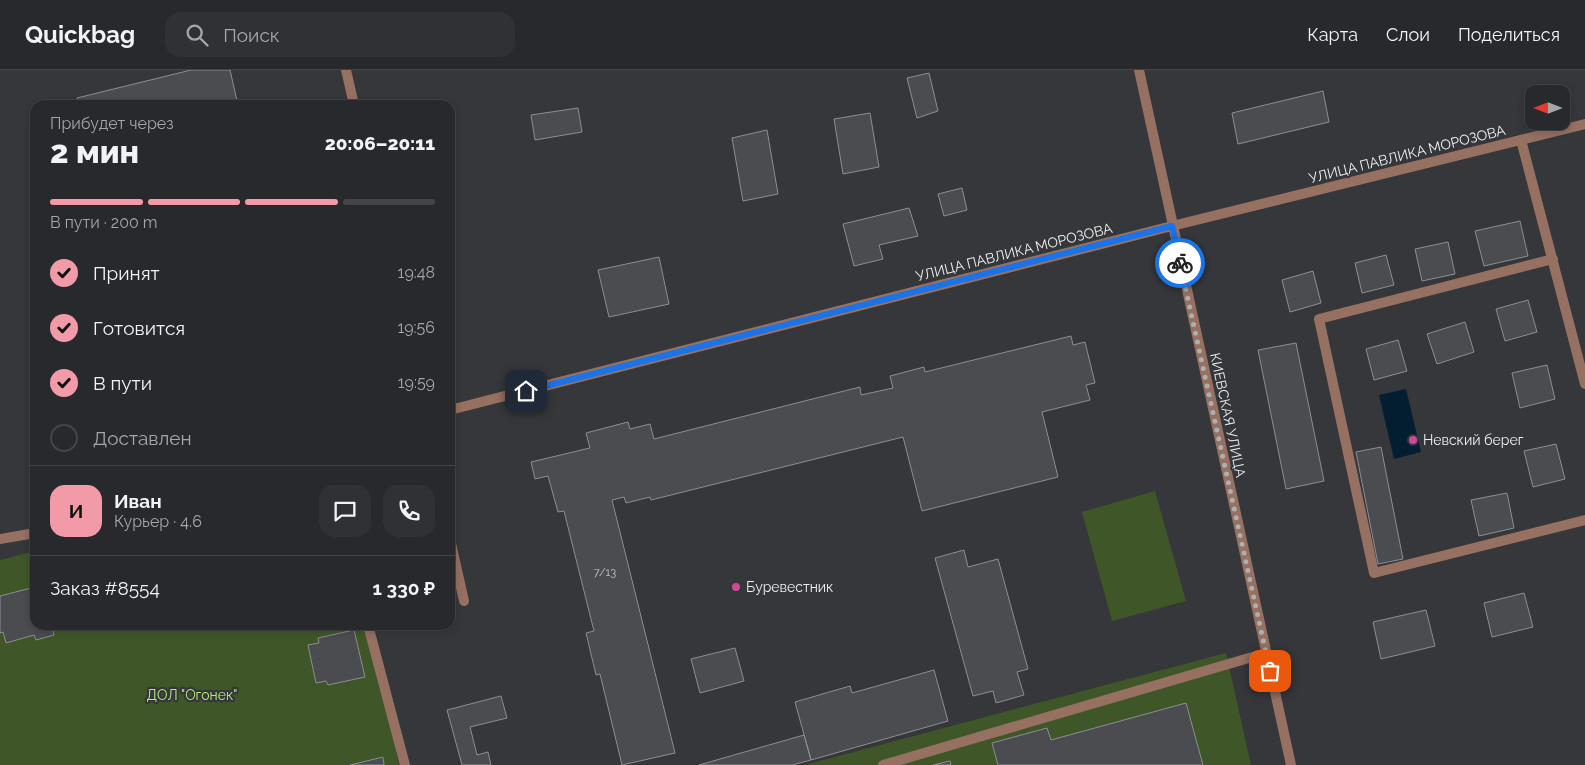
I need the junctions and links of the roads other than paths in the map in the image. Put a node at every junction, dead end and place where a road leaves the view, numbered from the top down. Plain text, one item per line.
1 (346, 70) edge
2 (1139, 70) edge
3 (353, 100) edge
4 (1585, 124) edge
5 (1521, 140) junction
6 (1172, 226) junction
7 (1553, 260) junction
8 (1585, 384) edge
9 (455, 409) edge
10 (1585, 520) edge
11 (30, 534) edge
12 (0, 539) edge
13 (455, 561) edge
14 (464, 601) dead end
15 (369, 630) edge
16 (1266, 652) junction
17 (405, 765) edge
18 (883, 765) edge
19 (1291, 765) edge

1 - 3 street
2 - 6 street, КИЕВСКАЯ УЛИЦА
4 - 5 street, УЛИЦА ПАВЛИКА МОРОЗОВА
5 - 6 street, УЛИЦА ПАВЛИКА МОРОЗОВА
5 - 7 street
6 - 9 street, УЛИЦА ПАВЛИКА МОРОЗОВА
6 - 16 street, КИЕВСКАЯ УЛИЦА
7 - 8 street
7 - 10 street
11 - 12 street
13 - 14 street
15 - 17 street
16 - 18 street
16 - 19 street, КИЕВСКАЯ УЛИЦА

